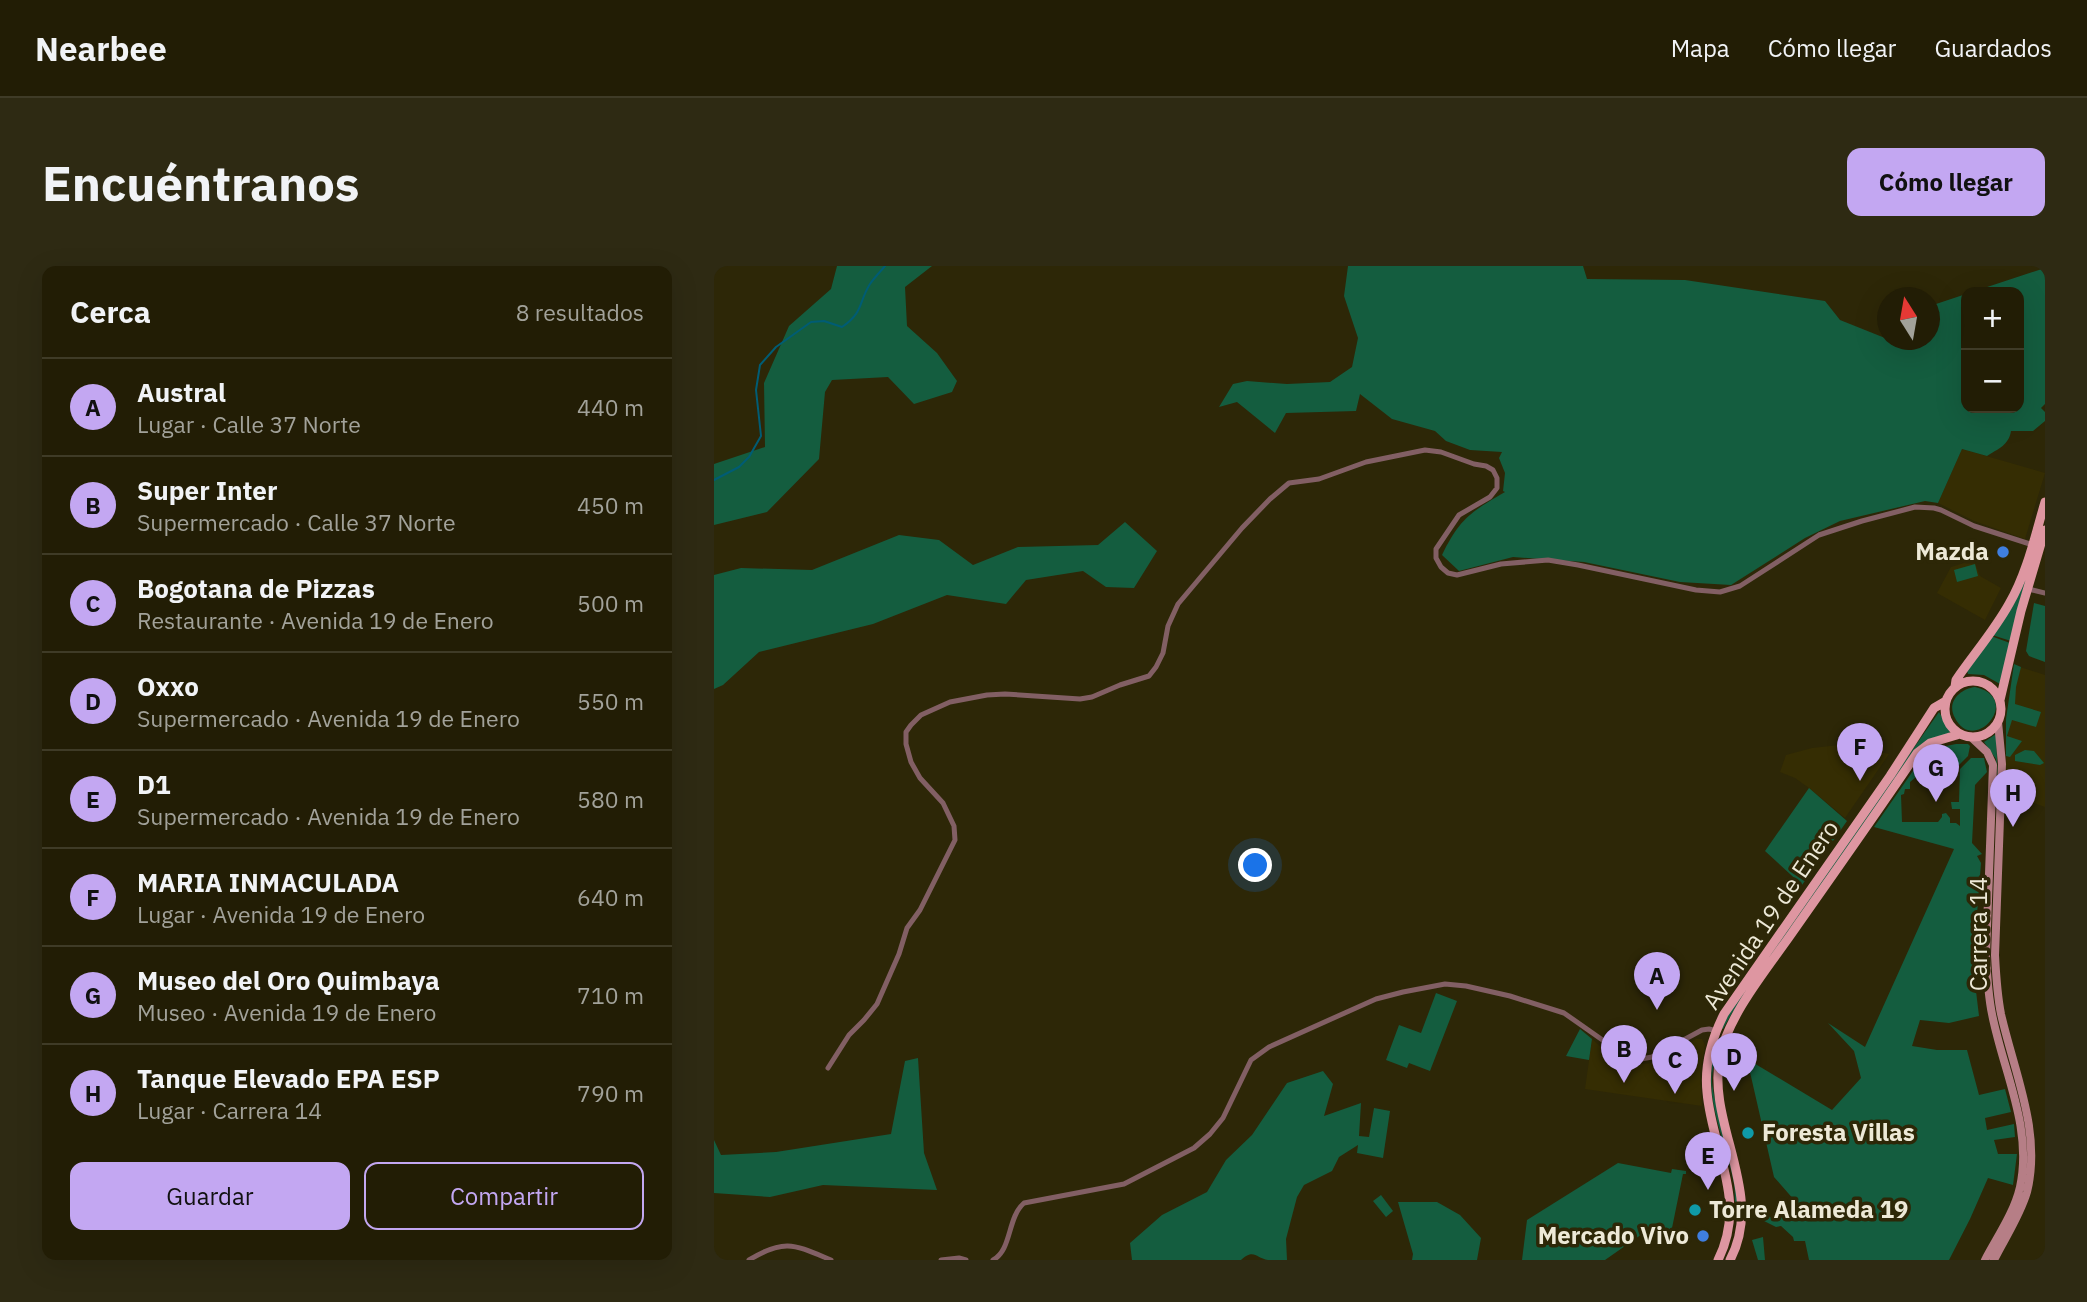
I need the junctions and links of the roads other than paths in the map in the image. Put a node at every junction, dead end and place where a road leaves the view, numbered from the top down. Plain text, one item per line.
1 (2045, 502) edge
2 (2043, 513) edge
3 (2045, 530) edge
4 (2033, 545) junction
5 (2028, 589) junction
6 (2045, 593) edge
7 (1955, 687) junction
8 (2000, 700) junction
9 (1946, 701) junction
10 (1998, 722) junction
11 (1960, 734) junction
12 (1971, 737) junction
13 (1716, 1030) junction
14 (1726, 1036) junction
15 (828, 1068) dead end
16 (749, 1260) edge
17 (831, 1260) edge
18 (941, 1260) edge
19 (966, 1260) edge
20 (993, 1260) edge
21 (1718, 1260) edge
22 (1730, 1260) edge
23 (1985, 1260) edge
24 (1994, 1260) edge

1 - 2 main road
2 - 4 main road
3 - 5 main road
4 - 7 main road
4 - 15 street
5 - 6 street
5 - 8 main road
7 - 8 main road
7 - 9 main road
8 - 10 main road
9 - 11 main road
9 - 13 main road, Avenida 19 de Enero
10 - 12 main road
10 - 24 main road, Carrera 14
11 - 12 main road
11 - 14 main road, Avenida 19 de Enero
12 - 23 main road, Carrera 14
13 - 14 street
13 - 20 street
13 - 21 main road, Avenida 19 de Enero
14 - 22 main road, Avenida 19 de Enero
16 - 17 street
18 - 19 street

